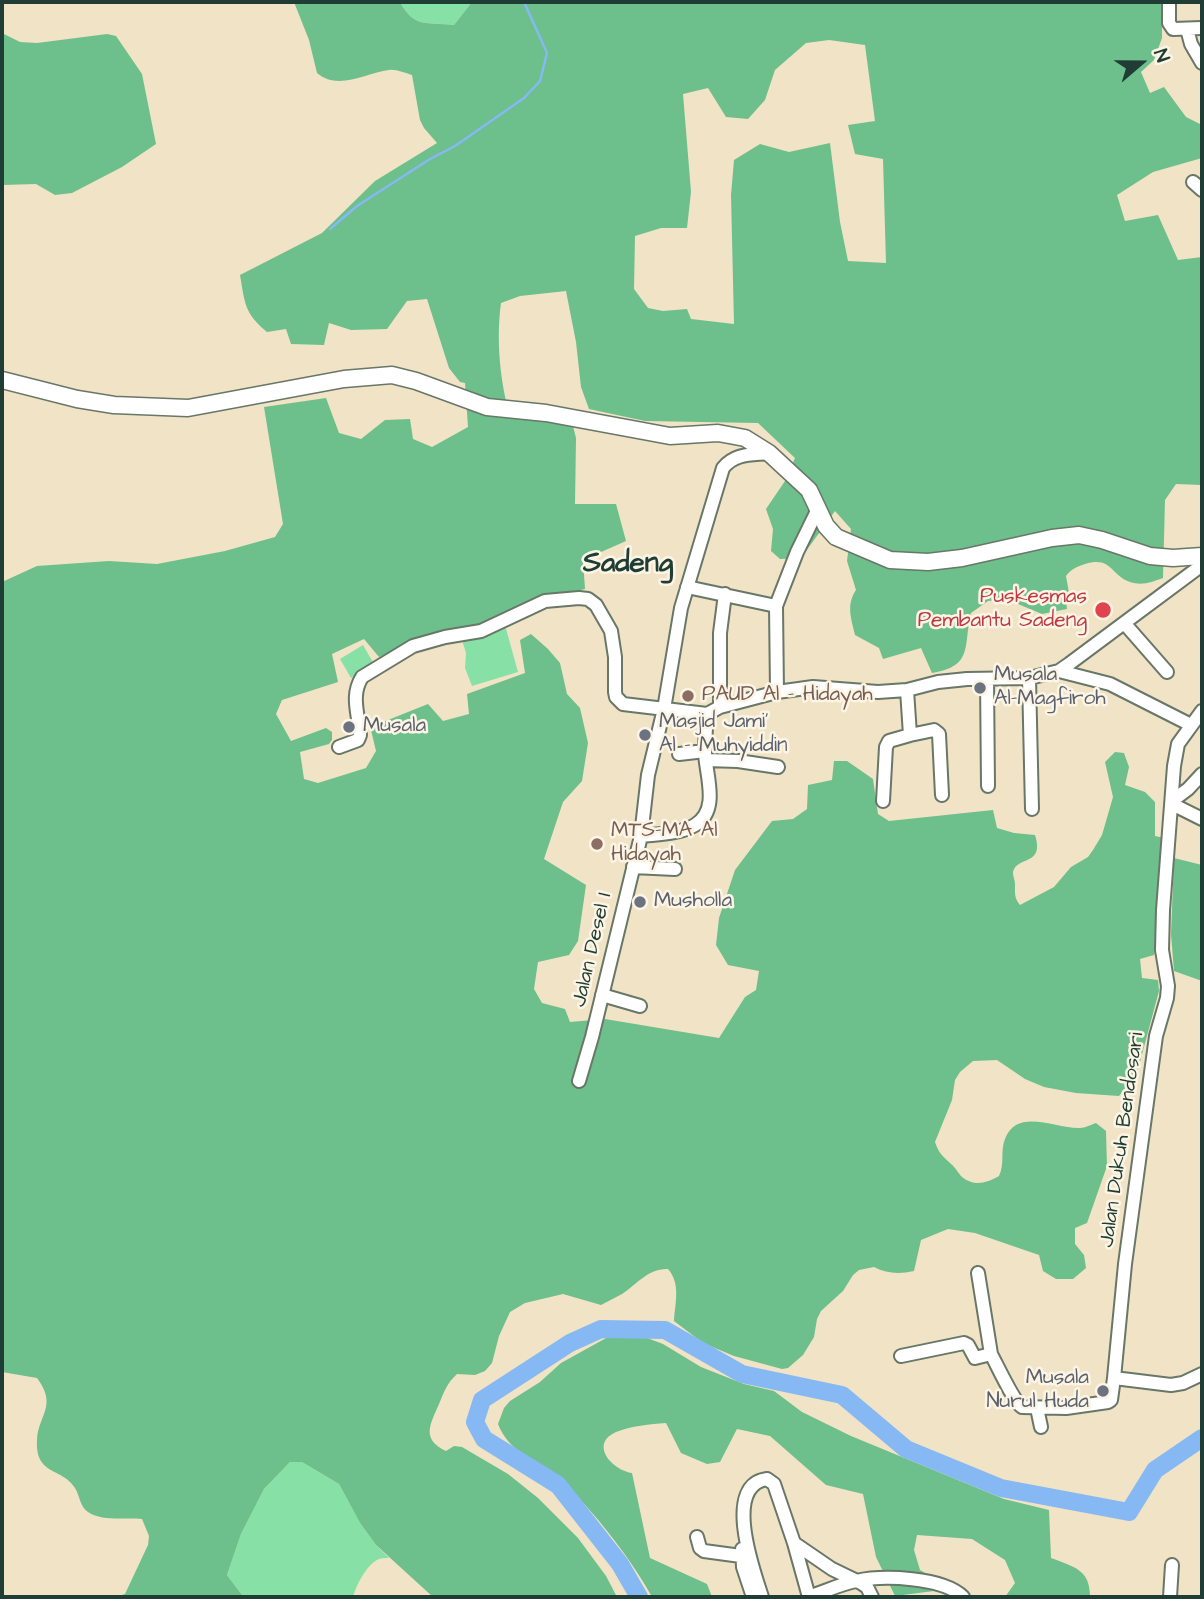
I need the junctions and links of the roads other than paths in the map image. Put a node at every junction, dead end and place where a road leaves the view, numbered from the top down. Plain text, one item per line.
1 (1169, 2) edge
2 (1202, 28) edge
3 (1187, 29) junction
4 (1202, 62) edge
5 (2, 380) edge
6 (769, 453) junction
7 (818, 509) junction
8 (1202, 556) edge
9 (1202, 565) edge
10 (687, 587) junction
11 (725, 594) junction
12 (776, 606) junction
13 (1125, 624) junction
14 (1059, 671) junction
15 (1167, 672) dead end
16 (1029, 678) junction
17 (987, 679) junction
18 (907, 690) junction
19 (777, 692) junction
20 (720, 707) junction
21 (664, 709) junction
22 (1202, 711) edge
23 (707, 714) junction
24 (1191, 725) junction
25 (910, 735) junction
26 (339, 747) dead end
27 (679, 754) dead end
28 (705, 755) junction
29 (778, 766) dead end
30 (1202, 774) edge
31 (988, 786) dead end
32 (942, 795) dead end
33 (883, 801) dead end
34 (1172, 803) junction
35 (1032, 808) dead end
36 (1202, 819) edge
37 (641, 836) junction
38 (633, 867) junction
39 (675, 869) dead end
40 (602, 995) junction
41 (640, 1006) dead end
42 (579, 1082) dead end
43 (978, 1273) dead end
44 (992, 1354) junction
45 (901, 1356) dead end
46 (1202, 1374) edge
47 (1114, 1378) junction
48 (1037, 1408) junction
49 (1041, 1427) dead end
50 (696, 1537) dead end
51 (744, 1538) junction
52 (794, 1543) junction
53 (741, 1556) junction
54 (1172, 1565) dead end
55 (857, 1580) junction
56 (753, 1597) edge
57 (762, 1597) edge
58 (808, 1597) edge
59 (872, 1597) edge
60 (963, 1597) edge
61 (1170, 1597) edge

1 - 3 street
2 - 3 street
3 - 4 street
5 - 6 main road
6 - 7 main road
6 - 10 street, Jalan Desel I
7 - 8 main road
7 - 12 street
9 - 13 street
10 - 11 street
10 - 21 street, Jalan Desel I
11 - 12 street
11 - 20 street
12 - 19 street
13 - 14 street
13 - 15 street
14 - 16 street
14 - 24 street
16 - 17 street
16 - 35 street
17 - 18 street
17 - 31 street
18 - 19 street
18 - 25 street
19 - 20 street
20 - 23 street
21 - 23 street
21 - 26 street
21 - 37 street, Jalan Desel I
22 - 24 street, Jalan Dukuh Bendosari
23 - 28 street
24 - 34 street, Jalan Dukuh Bendosari
25 - 32 street
25 - 33 street
27 - 28 street
28 - 29 street
28 - 37 street
30 - 34 street
34 - 36 street
34 - 47 street, Jalan Dukuh Bendosari
37 - 38 street, Jalan Desel I
38 - 39 street
38 - 40 street, Jalan Desel I
40 - 41 street
40 - 42 street, Jalan Desel I
43 - 44 street
44 - 45 street
44 - 48 street
46 - 47 street
47 - 48 street, Jalan Dukuh Bendosari
48 - 49 street
50 - 53 street
51 - 52 street
51 - 53 street
51 - 57 street
52 - 55 street
52 - 58 street
53 - 56 street
54 - 61 street
55 - 58 street
55 - 59 street
55 - 60 street

